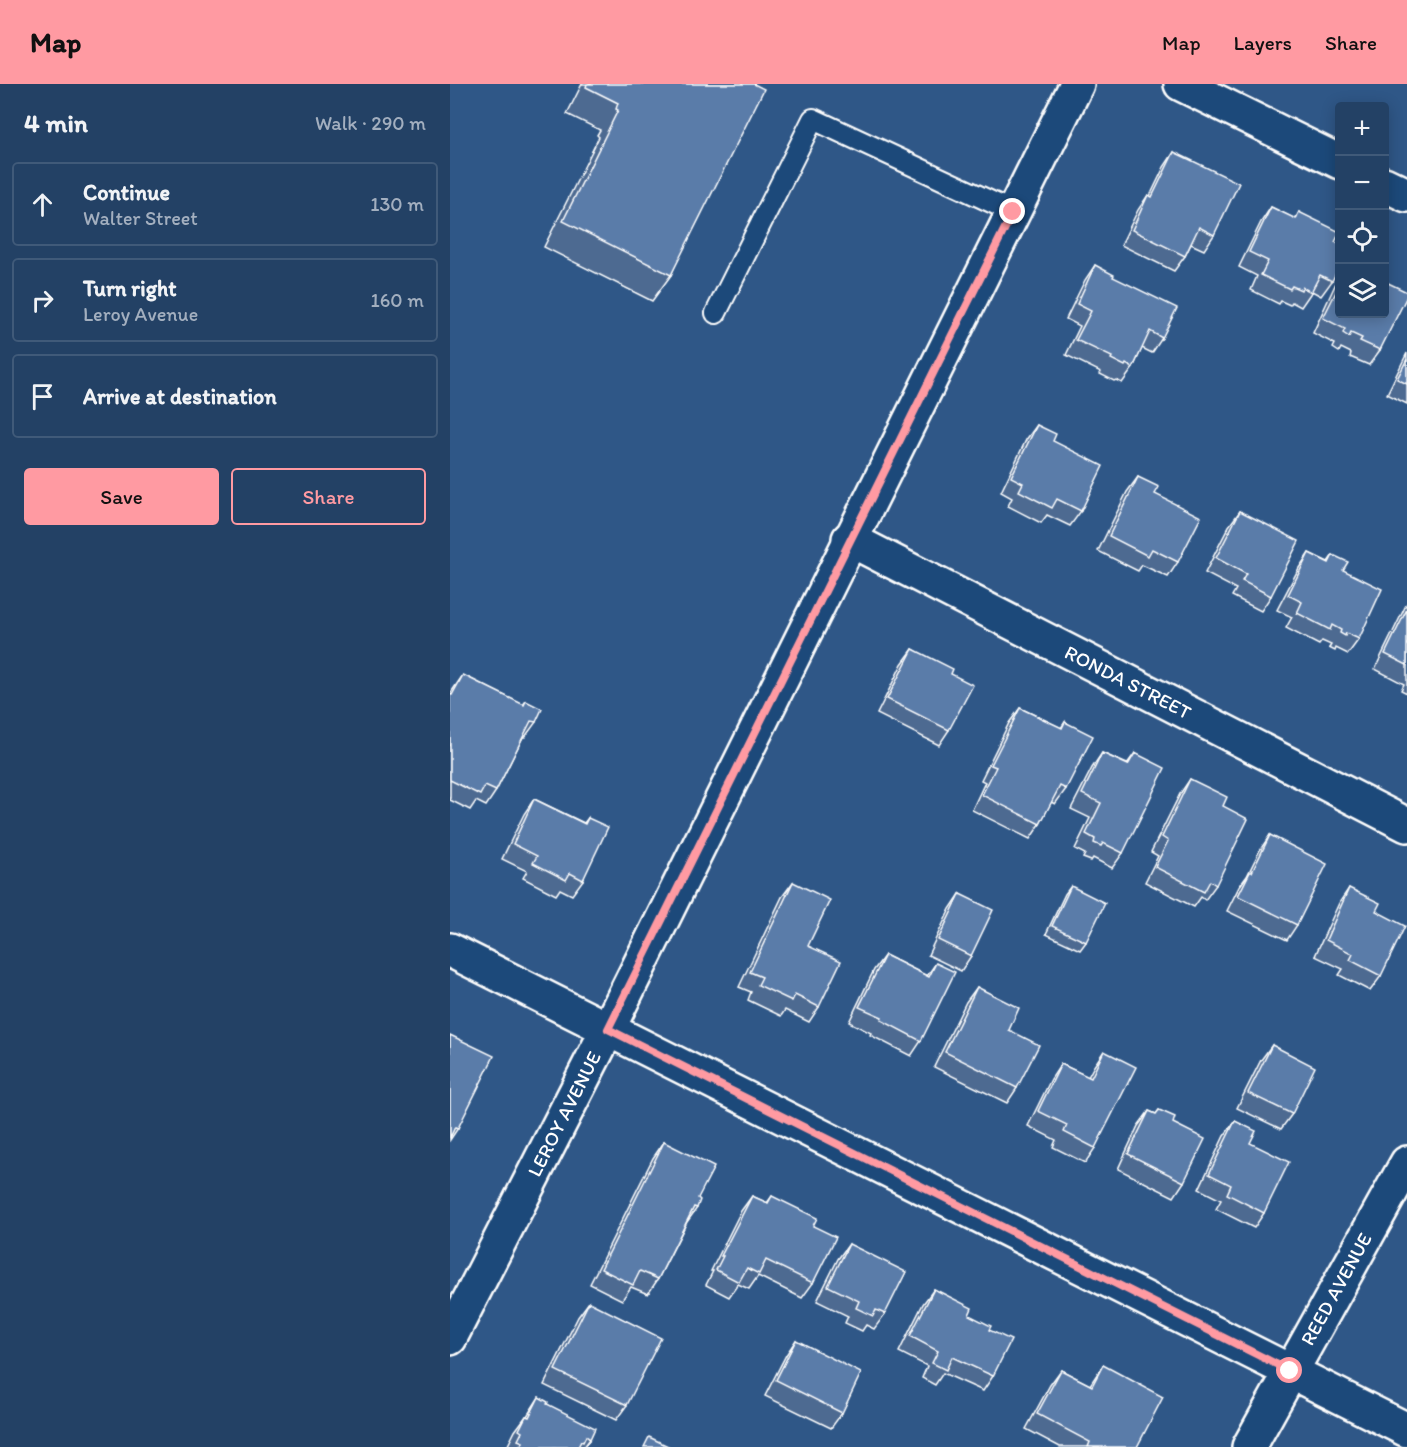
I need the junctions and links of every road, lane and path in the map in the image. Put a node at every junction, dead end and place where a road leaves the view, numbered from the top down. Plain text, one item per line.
1 (1077, 84) edge
2 (1181, 84) edge
3 (1335, 160) edge
4 (1389, 186) edge
5 (1407, 195) edge
6 (1013, 212) junction
7 (716, 313) dead end
8 (849, 539) junction
9 (1407, 825) edge
10 (450, 950) edge
11 (608, 1029) junction
12 (1407, 1163) edge
13 (450, 1338) edge
14 (1290, 1371) junction
15 (1407, 1430) edge
16 (1249, 1447) edge

1 - 6 street, LEROY AVENUE
2 - 3 street
4 - 5 street
6 - 7 lane
6 - 8 street, LEROY AVENUE
8 - 9 street, RONDA STREET
8 - 11 street, LEROY AVENUE
10 - 11 street
11 - 13 street, LEROY AVENUE
11 - 14 street
12 - 14 street, REED AVENUE
14 - 15 street
14 - 16 street, REED AVENUE

